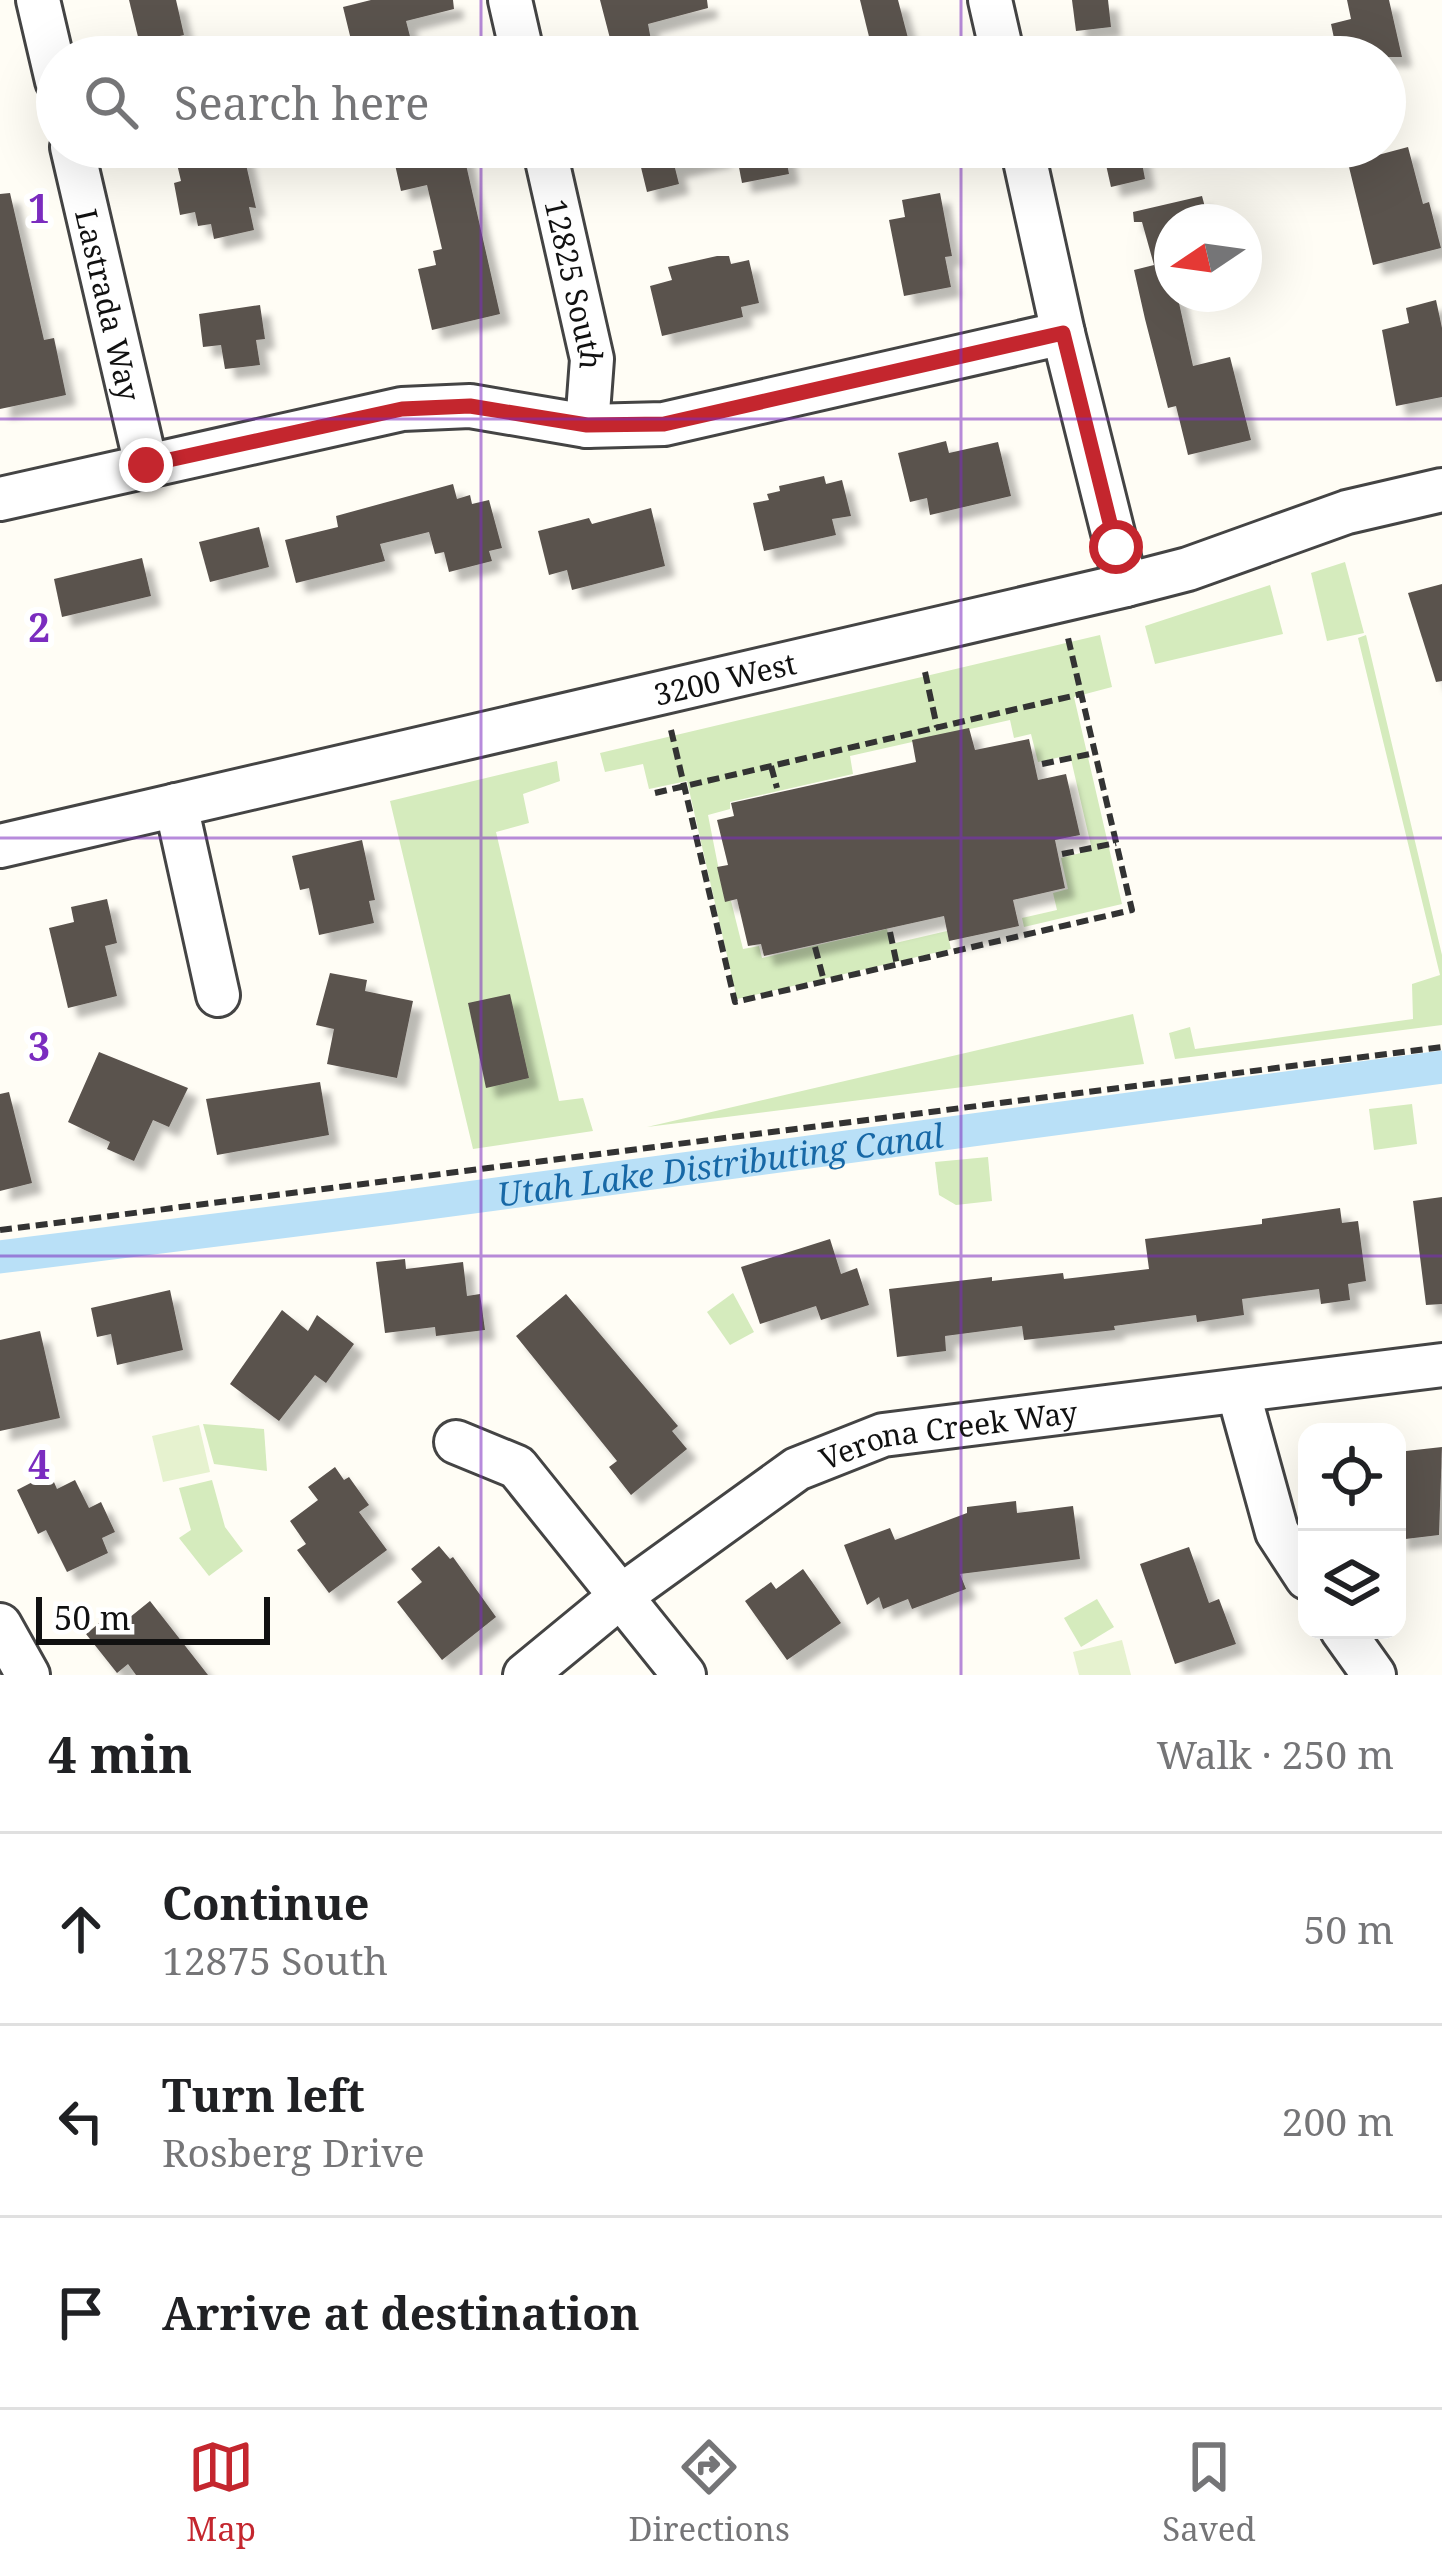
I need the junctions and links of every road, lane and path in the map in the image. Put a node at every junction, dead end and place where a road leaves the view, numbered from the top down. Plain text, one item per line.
1 (510, 0) edge
2 (990, 0) edge
3 (518, 36) edge
4 (998, 36) edge
5 (77, 168) edge
6 (549, 168) edge
7 (1027, 168) edge
8 (1063, 333) junction
9 (587, 425) junction
10 (146, 465) junction
11 (1442, 490) edge
12 (0, 500) edge
13 (1126, 585) junction
14 (1068, 638) dead end
15 (925, 672) dead end
16 (1082, 694) junction
17 (937, 727) junction
18 (671, 730) dead end
19 (1096, 752) junction
20 (1042, 764) dead end
21 (771, 766) junction
22 (777, 788) dead end
23 (655, 793) dead end
24 (176, 806) junction
25 (1116, 843) junction
26 (0, 845) edge
27 (1062, 854) dead end
28 (890, 932) dead end
29 (815, 947) dead end
30 (897, 964) junction
31 (824, 981) junction
32 (218, 995) dead end
33 (1442, 1047) edge
34 (0, 1230) edge
35 (1442, 1365) edge
36 (1238, 1391) junction
37 (456, 1442) dead end
38 (1298, 1564) edge
39 (621, 1597) junction
40 (0, 1625) edge
41 (1348, 1639) edge
42 (28, 1675) edge
43 (525, 1675) edge
44 (684, 1675) edge
45 (1374, 1675) edge

1 - 3 street
2 - 4 street
5 - 10 street, Lastrada Way
6 - 9 street, 12825 South
7 - 8 street
8 - 9 street
8 - 13 street
9 - 10 street
10 - 12 street
11 - 13 street, 3200 West
13 - 24 street, 3200 West
14 - 16 path
15 - 17 path
16 - 17 path
16 - 19 path
17 - 21 path
18 - 31 path
19 - 20 path
19 - 25 path
21 - 22 path
21 - 23 path
24 - 26 street, 3200 West
24 - 32 street
25 - 27 path
25 - 30 path
28 - 30 path
29 - 31 path
30 - 31 path
33 - 34 path
35 - 36 street, Verona Creek Way
36 - 38 street
36 - 39 street, Verona Creek Way
37 - 39 street
39 - 43 street, Verona Creek Way
39 - 44 street
40 - 42 street
41 - 45 street

